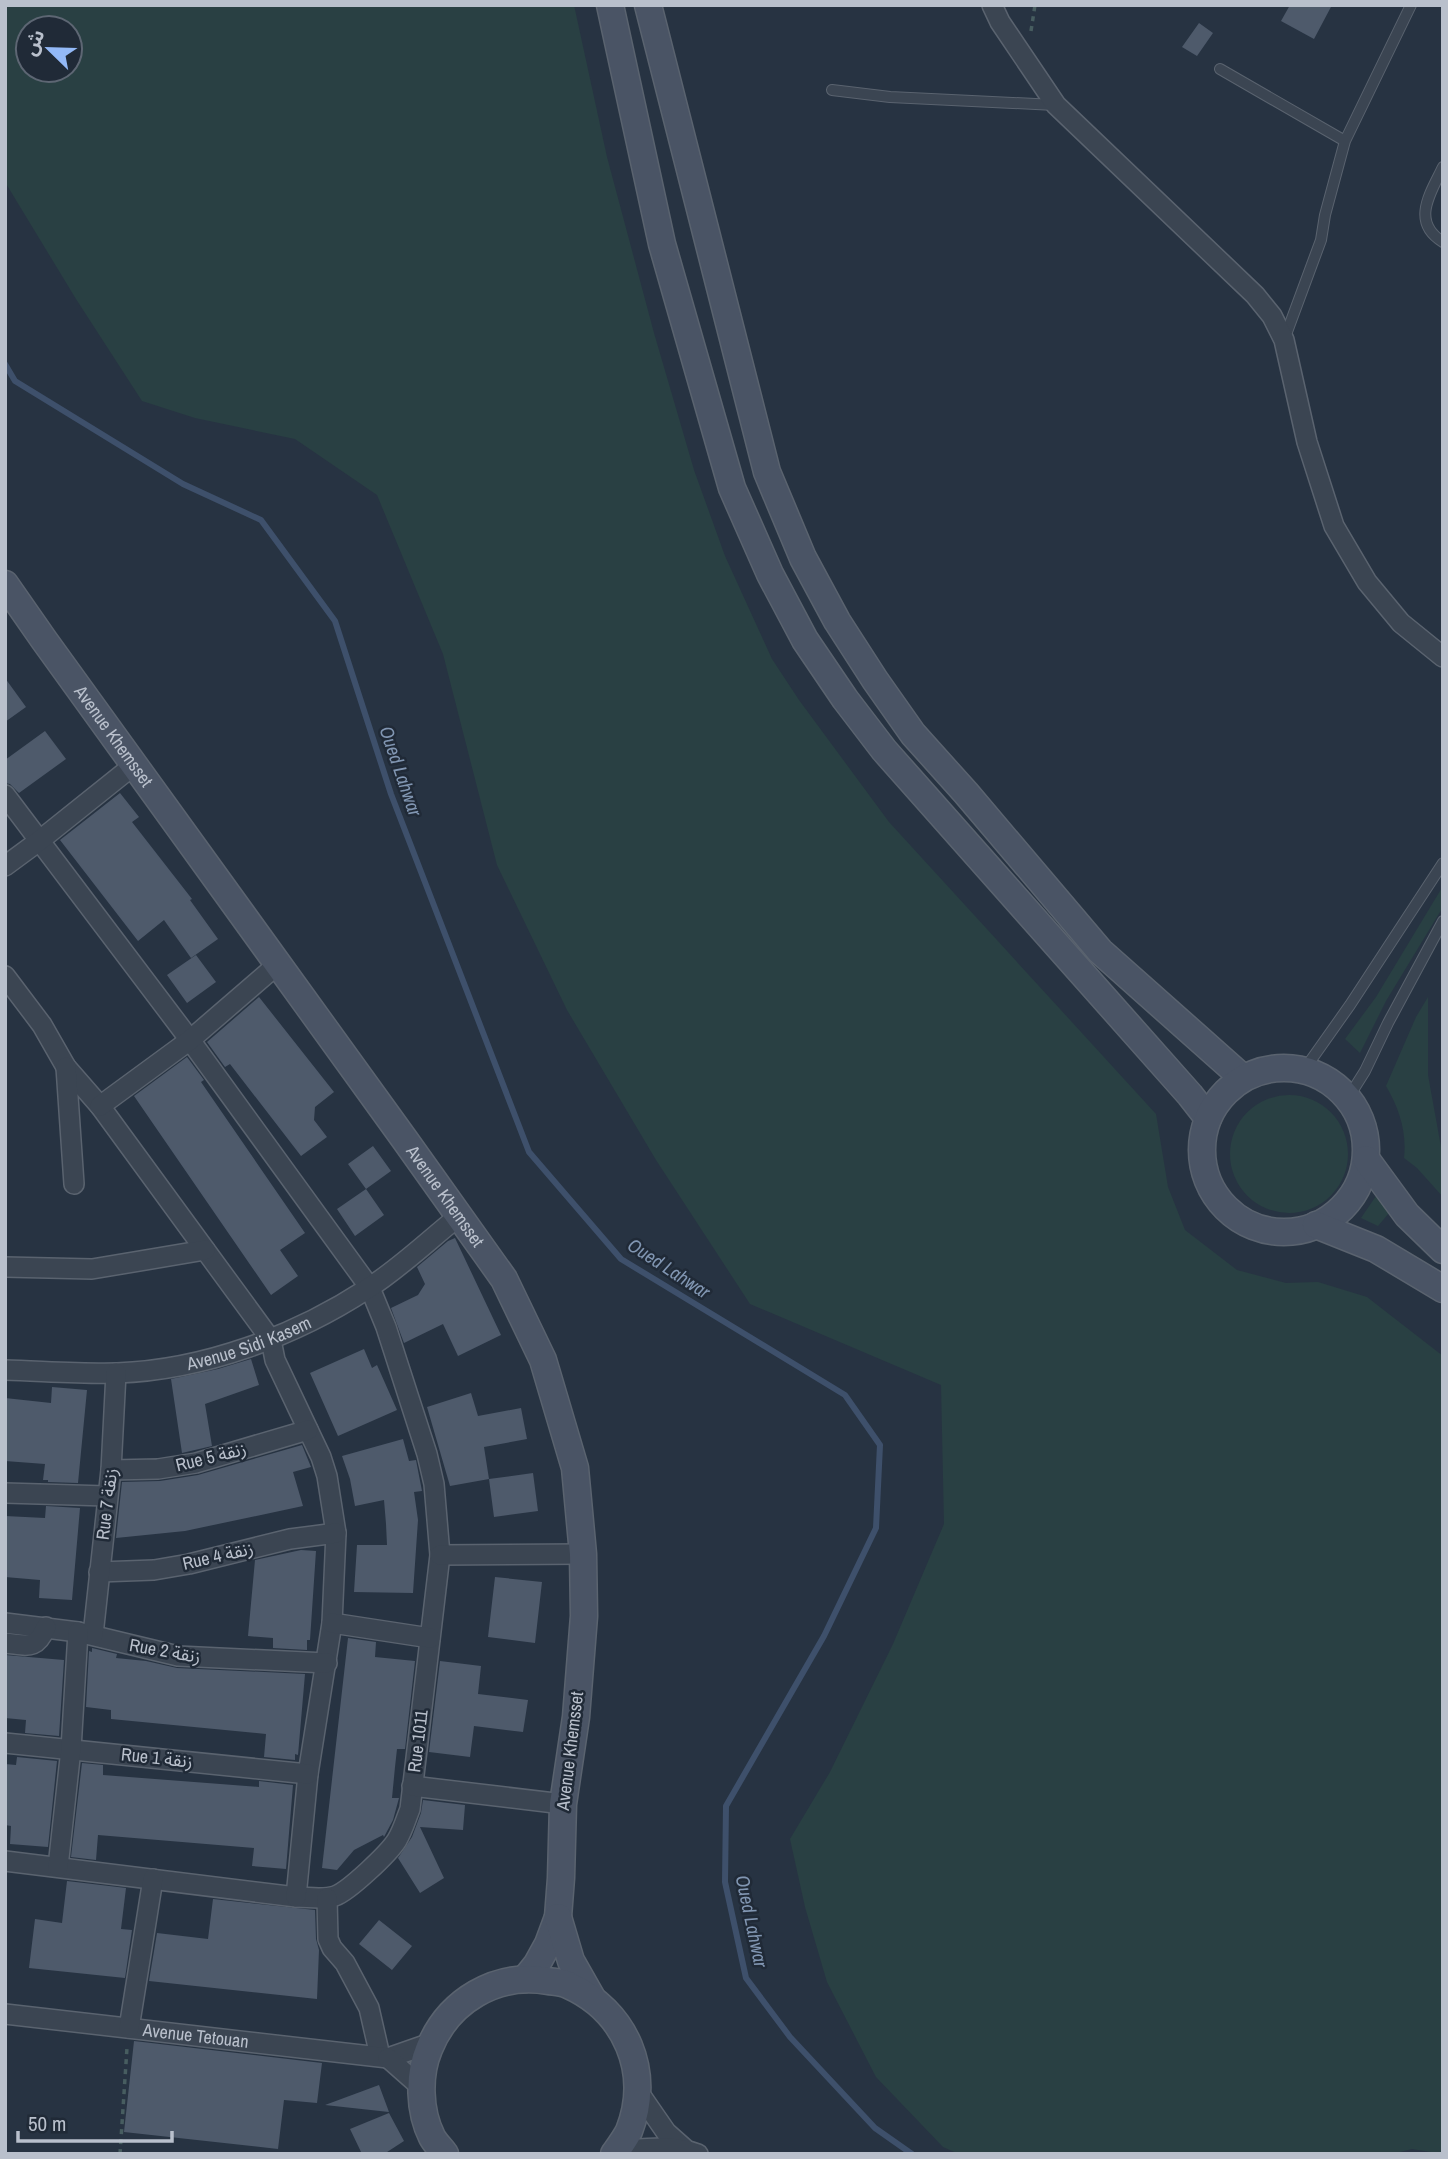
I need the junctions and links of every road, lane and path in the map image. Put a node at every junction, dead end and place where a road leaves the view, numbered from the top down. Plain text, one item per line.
1 (610, 5) edge
2 (648, 5) edge
3 (992, 5) edge
4 (1411, 5) edge
5 (1220, 69) dead end
6 (832, 90) dead end
7 (1056, 105) junction
8 (1345, 141) junction
9 (1443, 167) edge
10 (1443, 242) edge
11 (1284, 340) junction
12 (5, 584) edge
13 (1443, 657) edge
14 (134, 765) junction
15 (5, 796) edge
16 (39, 841) junction
17 (1443, 863) edge
18 (5, 866) edge
19 (1443, 921) edge
20 (278, 964) junction
21 (5, 976) edge
22 (190, 1040) junction
23 (66, 1066) junction
24 (1304, 1070) junction
25 (1243, 1078) junction
26 (1348, 1098) junction
27 (100, 1106) junction
28 (1208, 1118) junction
29 (1366, 1159) junction
30 (74, 1184) dead end
31 (459, 1216) junction
32 (1316, 1226) junction
33 (205, 1250) junction
34 (1443, 1250) edge
35 (5, 1267) edge
36 (370, 1288) junction
37 (1443, 1289) edge
38 (271, 1340) junction
39 (5, 1370) edge
40 (116, 1373) junction
41 (308, 1430) junction
42 (111, 1470) junction
43 (5, 1493) edge
44 (107, 1496) junction
45 (336, 1533) junction
46 (583, 1554) junction
47 (440, 1555) junction
48 (99, 1572) junction
49 (5, 1623) edge
50 (332, 1623) junction
51 (46, 1627) junction
52 (86, 1633) junction
53 (430, 1638) junction
54 (5, 1643) edge
55 (327, 1663) junction
56 (5, 1743) edge
57 (71, 1749) junction
58 (308, 1774) junction
59 (412, 1786) junction
60 (563, 1804) junction
61 (5, 1861) edge
62 (58, 1867) junction
63 (153, 1879) junction
64 (296, 1897) junction
65 (327, 1898) junction
66 (558, 1917) junction
67 (525, 1979) junction
68 (593, 1999) junction
69 (5, 2014) edge
70 (129, 2028) junction
71 (431, 2043) junction
72 (384, 2057) junction
73 (422, 2088) junction
74 (637, 2090) junction
75 (691, 2151) edge
76 (615, 2152) edge
77 (120, 2154) edge
78 (445, 2154) edge

1 - 28 street
2 - 25 street
3 - 7 street
4 - 8 lane
5 - 8 lane
6 - 7 lane
7 - 11 street
8 - 11 lane
9 - 10 lane
11 - 13 street
12 - 14 street, Avenue Khemsset
14 - 16 street
14 - 20 street, Avenue Khemsset
15 - 16 street, Rue 1011
16 - 18 street
16 - 22 street, Rue 1011
17 - 24 lane
19 - 26 lane
20 - 22 street
20 - 31 street, Avenue Khemsset
21 - 23 street
22 - 27 street
22 - 36 street, Rue 1011
23 - 27 street
23 - 30 street
24 - 25 street
24 - 26 street
25 - 28 street
26 - 29 street
27 - 33 street
28 - 32 street
29 - 32 street
29 - 34 street
31 - 36 street, Avenue Sidi Kasem
31 - 46 street, Avenue Khemsset
32 - 37 street
33 - 35 street
33 - 38 street
36 - 38 street, Avenue Sidi Kasem
36 - 47 street, Rue 1011
38 - 40 street, Avenue Sidi Kasem
38 - 41 street
39 - 40 street, Avenue Sidi Kasem
40 - 42 street, Rue 7 زنقة
41 - 42 street, Rue 5 زنقة
41 - 45 street
42 - 44 street, Rue 7 زنقة
43 - 44 street
44 - 48 street, Rue 7 زنقة
45 - 48 street, Rue 4 زنقة
45 - 50 street
46 - 47 street
46 - 60 street, Avenue Khemsset
47 - 53 street, Rue 1011
48 - 52 street, Rue 7 زنقة
49 - 51 street, Rue 2 زنقة
50 - 53 street
50 - 55 street
51 - 52 street, Rue 2 زنقة
51 - 54 street
52 - 55 street, Rue 2 زنقة
52 - 57 street, Rue 7 زنقة
53 - 59 street, Rue 1011
55 - 58 street
56 - 57 street, Rue 1 زنقة
57 - 58 street, Rue 1 زنقة
57 - 62 street, Rue 7 زنقة
58 - 64 street
59 - 60 street
59 - 65 street, Rue 1011
60 - 66 street, Avenue Khemsset
61 - 62 street
62 - 63 street
63 - 64 street
63 - 70 street
64 - 65 street
65 - 72 street
66 - 67 street, Avenue Khemsset
66 - 68 street, Avenue Khemsset
67 - 68 street
67 - 71 street
68 - 74 street
69 - 70 street, Avenue Tetouan
70 - 72 street, Avenue Tetouan
70 - 77 path
71 - 72 street, Avenue Tetouan
71 - 73 street
72 - 73 street
73 - 78 street
74 - 75 street
74 - 76 street
75 - 76 street

